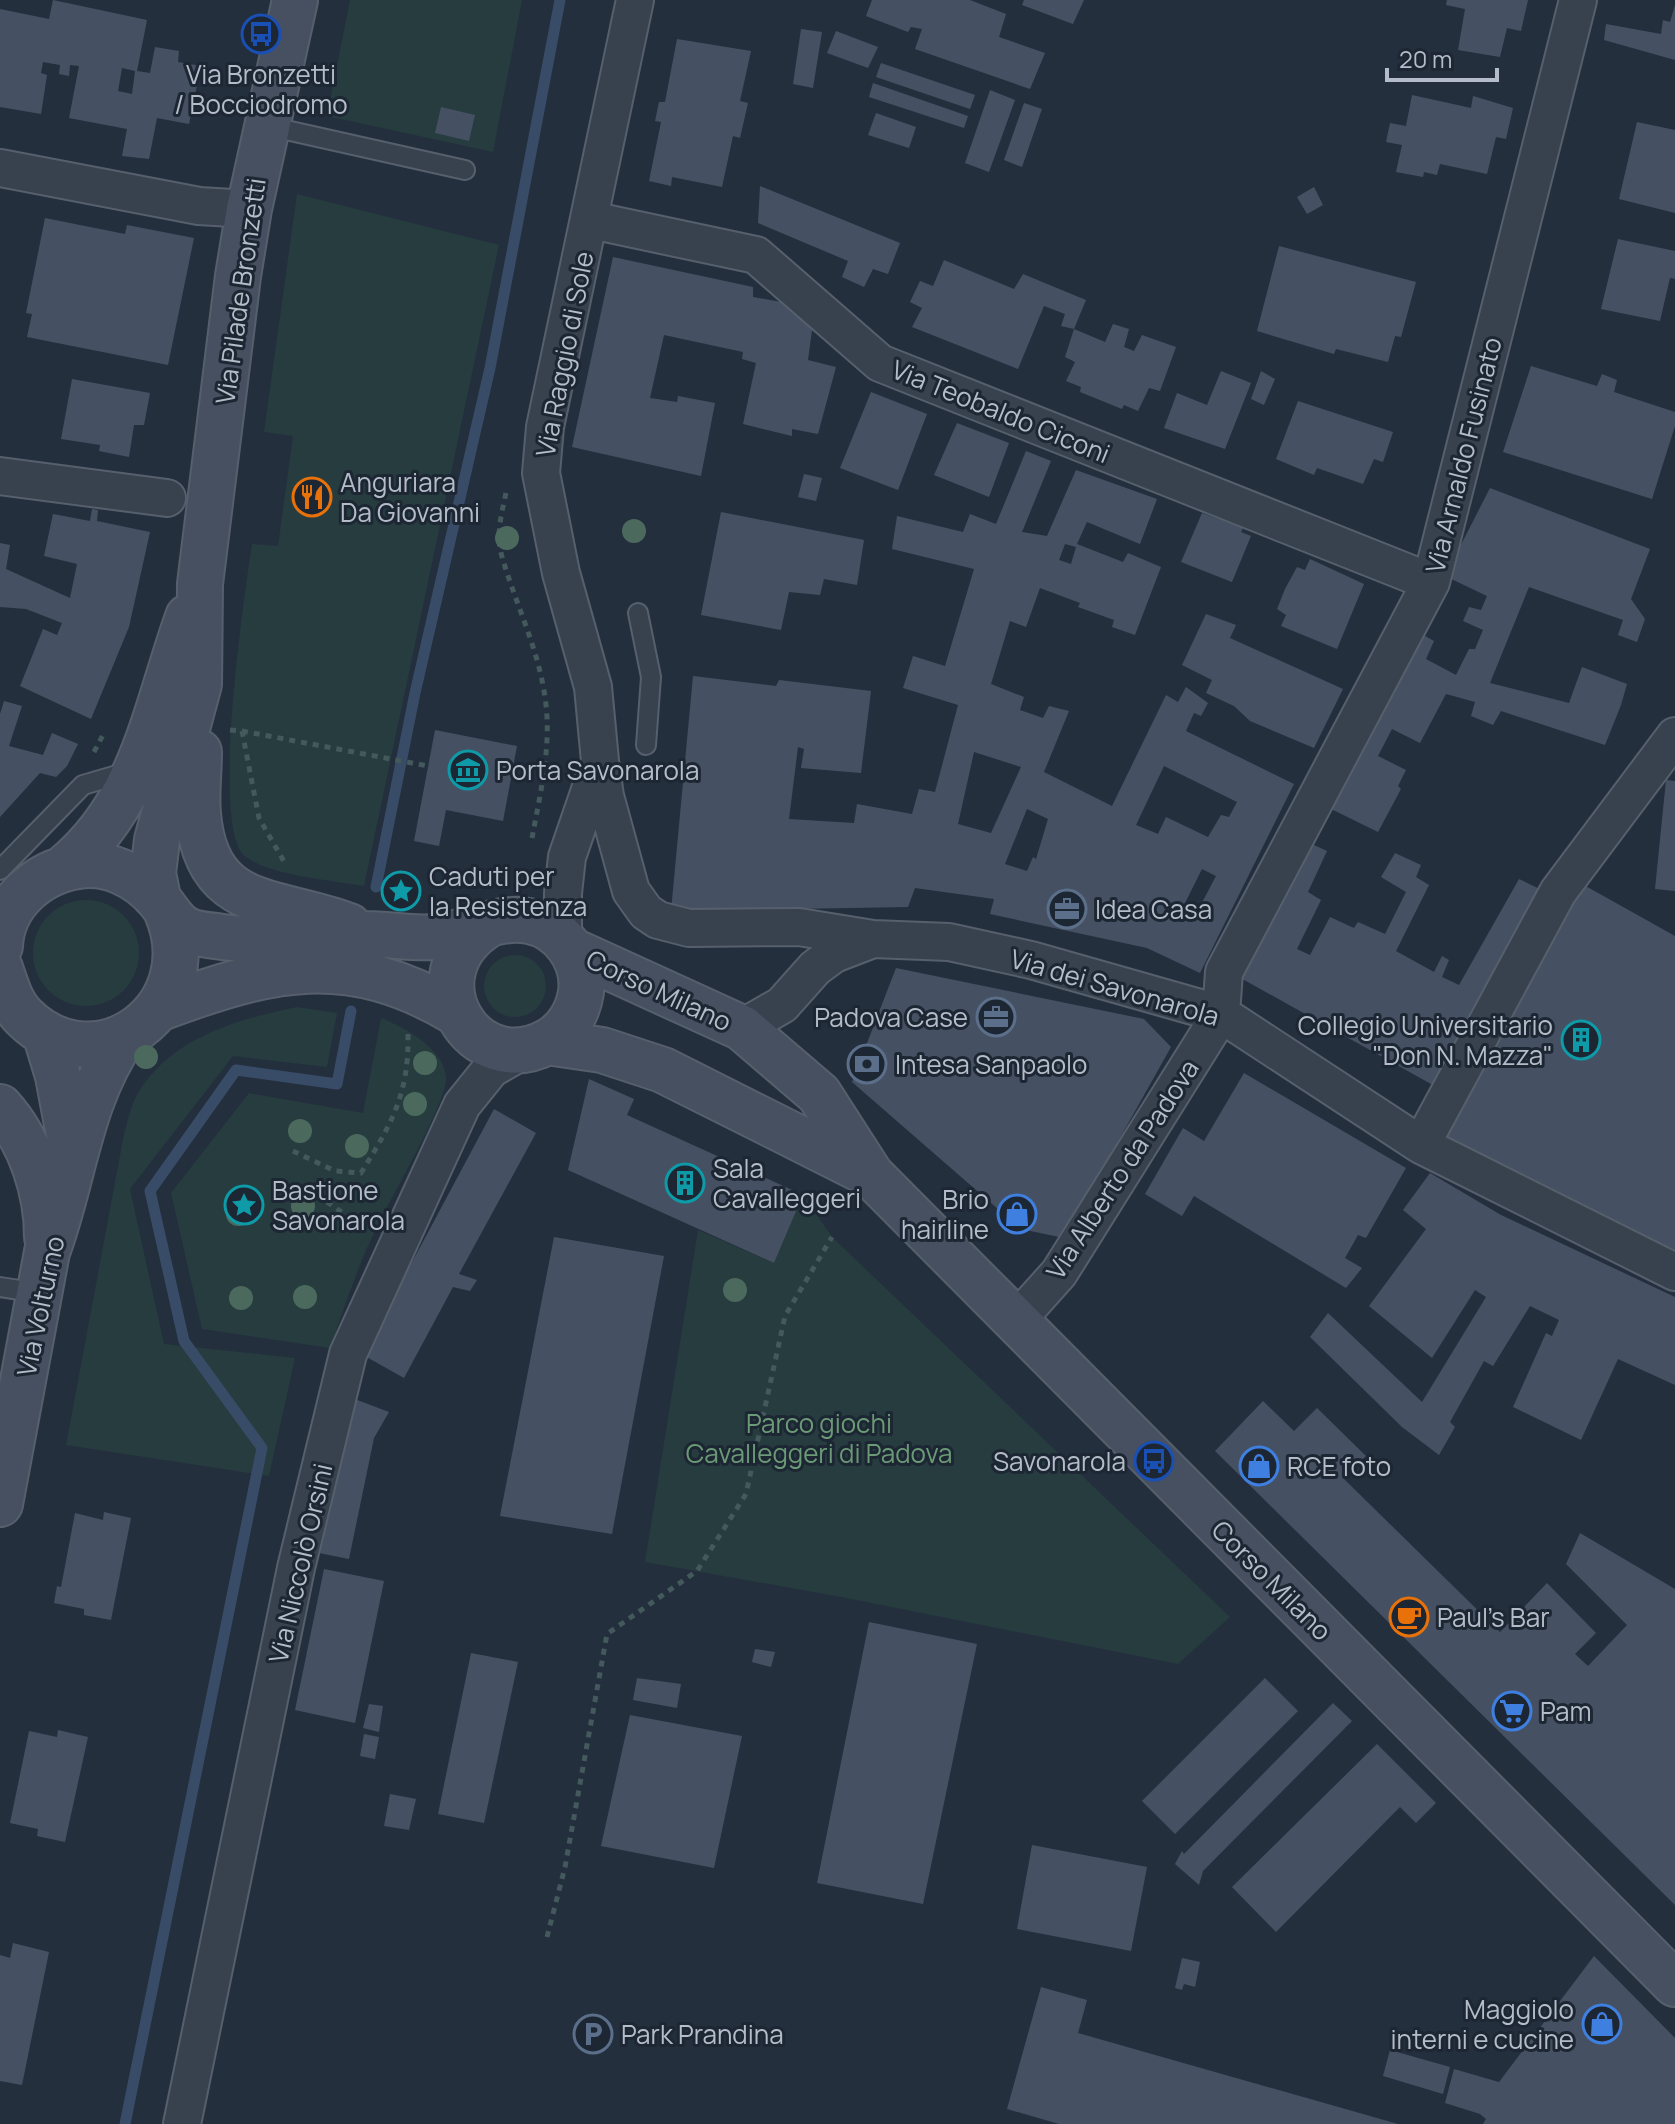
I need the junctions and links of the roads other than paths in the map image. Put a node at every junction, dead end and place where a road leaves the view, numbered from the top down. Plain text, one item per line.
1 (295, 0) edge
2 (635, 0) edge
3 (1578, 0) edge
4 (268, 126) junction
5 (0, 168) edge
6 (465, 170) dead end
7 (249, 209) junction
8 (591, 220) junction
9 (0, 476) edge
10 (167, 498) dead end
11 (1431, 582) junction
12 (200, 584) junction
13 (638, 613) dead end
14 (199, 684) junction
15 (1675, 736) edge
16 (646, 745) dead end
17 (600, 761) junction
18 (137, 769) junction
19 (16, 894) edge
20 (162, 904) junction
21 (488, 925) junction
22 (370, 934) junction
23 (873, 939) junction
24 (567, 945) junction
25 (4, 989) edge
26 (158, 1009) junction
27 (455, 1012) junction
28 (1221, 1014) junction
29 (742, 1028) junction
30 (45, 1033) junction
31 (124, 1037) junction
32 (536, 1046) junction
33 (0, 1107) edge
34 (1421, 1145) junction
35 (73, 1155) junction
36 (871, 1175) junction
37 (1675, 1272) edge
38 (29, 1277) edge
39 (1017, 1320) junction
40 (0, 1504) edge
41 (1675, 1984) edge
42 (182, 2124) edge

1 - 4 main road, Via Pilade Bronzetti
2 - 8 street, Via Raggio di Sole
3 - 11 street, Via Arnaldo Fusinato
4 - 6 lane
4 - 7 main road, Via Pilade Bronzetti
5 - 7 street
7 - 12 main road, Via Pilade Bronzetti
8 - 11 street, Via Teobaldo Ciconi
8 - 17 street, Via Raggio di Sole
9 - 10 street
11 - 28 street, Via Arnaldo Fusinato
12 - 14 main road, Via Pilade Bronzetti
12 - 18 main road, Via Pilade Bronzetti
13 - 16 lane
14 - 20 main road, Via Pilade Bronzetti
14 - 22 main road
15 - 34 street
17 - 23 street, Via dei Savonarola
17 - 24 street, Via Raggio di Sole
18 - 19 main road, Via Pilade Bronzetti
18 - 19 lane
19 - 20 main road
20 - 22 main road
20 - 26 main road, Via Pilade Bronzetti
21 - 22 main road
21 - 24 main road
21 - 27 main road
23 - 28 street, Via dei Savonarola
23 - 29 street, Via dei Savonarola
24 - 29 main road, Corso Milano
24 - 32 main road
25 - 30 main road
26 - 27 main road
26 - 31 main road
27 - 32 main road
28 - 34 street, Via dei Savonarola
28 - 39 street, Via Alberto da Padova
29 - 36 main road, Corso Milano
30 - 31 main road
30 - 35 main road, Via Volturno
31 - 35 main road, Via Volturno
32 - 36 main road, Corso Milano
32 - 42 street, Via Niccolò Orsini
33 - 38 main road
34 - 37 street, Via dei Savonarola
35 - 38 main road, Via Volturno
36 - 39 main road, Corso Milano
38 - 40 main road, Via Volturno
39 - 41 main road, Corso Milano

